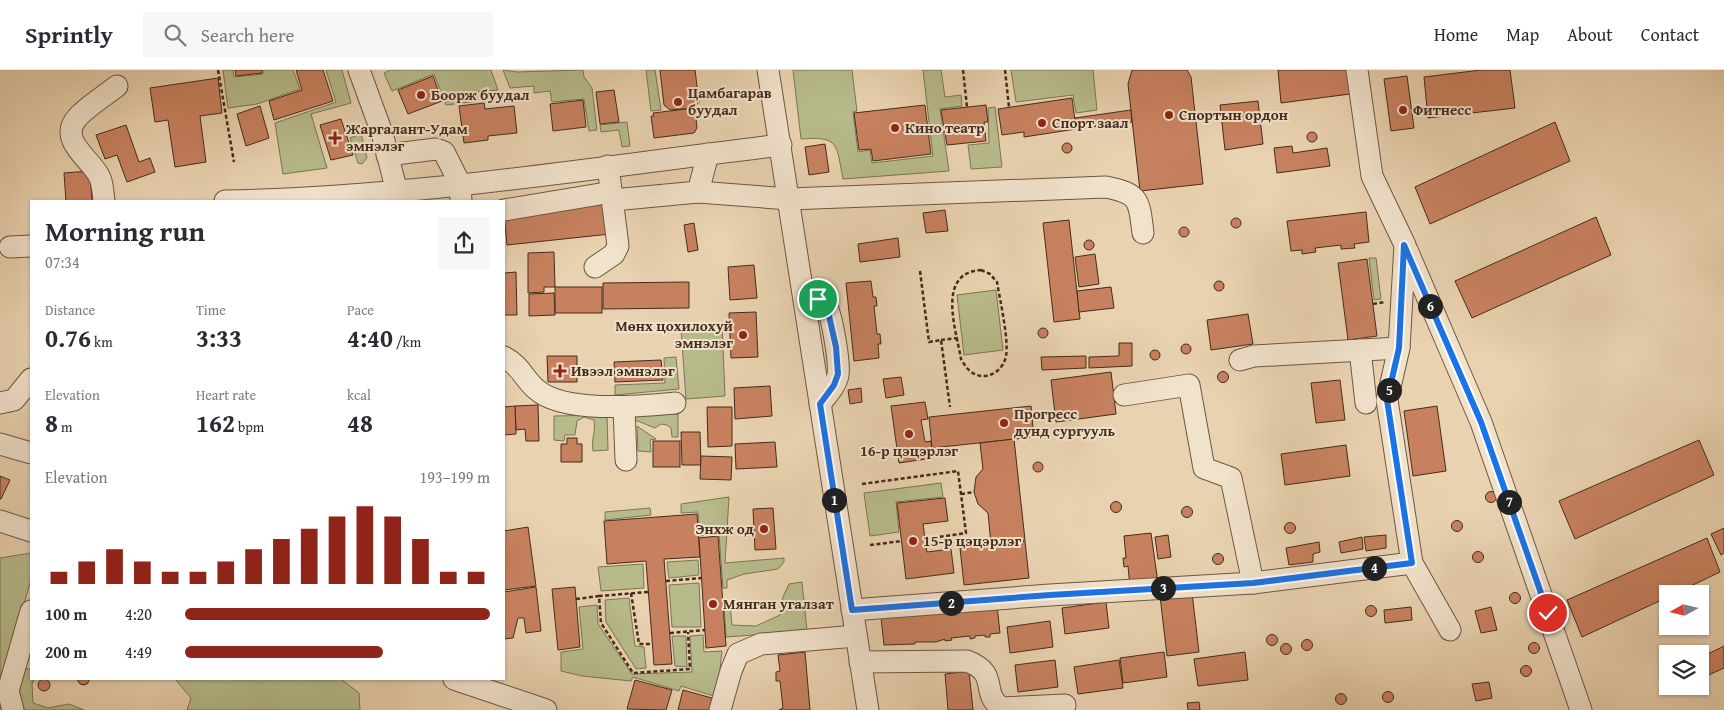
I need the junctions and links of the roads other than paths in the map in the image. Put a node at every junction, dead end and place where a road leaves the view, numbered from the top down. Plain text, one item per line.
1 (359, 70) edge
2 (768, 70) edge
3 (1357, 70) edge
4 (117, 86) dead end
5 (781, 145) junction
6 (708, 154) junction
7 (387, 155) junction
8 (608, 166) junction
9 (698, 192) junction
10 (461, 193) edge
11 (612, 196) junction
12 (397, 197) edge
13 (789, 199) junction
14 (104, 200) edge
15 (318, 200) edge
16 (505, 210) edge
17 (1143, 233) dead end
18 (1404, 245) junction
19 (30, 246) edge
20 (10, 247) dead end
21 (595, 267) dead end
22 (1399, 348) junction
23 (1360, 350) junction
24 (505, 358) edge
25 (1240, 360) dead end
26 (30, 380) edge
27 (1124, 395) dead end
28 (1366, 402) dead end
29 (0, 403) edge
30 (675, 403) dead end
31 (624, 408) junction
32 (0, 444) edge
33 (30, 453) edge
34 (626, 460) dead end
35 (0, 521) edge
36 (30, 531) edge
37 (1412, 563) junction
38 (1253, 583) junction
39 (852, 610) junction
40 (30, 614) edge
41 (1450, 630) dead end
42 (856, 636) junction
43 (860, 662) junction
44 (457, 680) edge
45 (1065, 705) dead end
46 (13, 710) edge
47 (546, 710) edge
48 (720, 710) edge
49 (868, 710) edge
50 (1580, 710) edge

1 - 7 street
2 - 5 street
3 - 18 street
4 - 14 street
5 - 6 street
5 - 13 street
6 - 8 street
6 - 9 street
7 - 10 street
7 - 12 street
8 - 10 street
8 - 11 street
9 - 11 street
9 - 13 street
10 - 12 street
11 - 16 street
11 - 21 street
12 - 15 street
13 - 17 street
13 - 39 street
18 - 22 street
18 - 50 street
19 - 20 street
22 - 23 street
22 - 37 street
23 - 25 street
23 - 28 street
24 - 31 street
26 - 29 street
27 - 38 street
30 - 31 street
31 - 34 street
32 - 33 street
35 - 36 street
37 - 38 street
37 - 41 street
38 - 39 street
39 - 42 street
40 - 46 street
42 - 43 street
42 - 48 street
43 - 45 street
43 - 49 street
44 - 47 street

